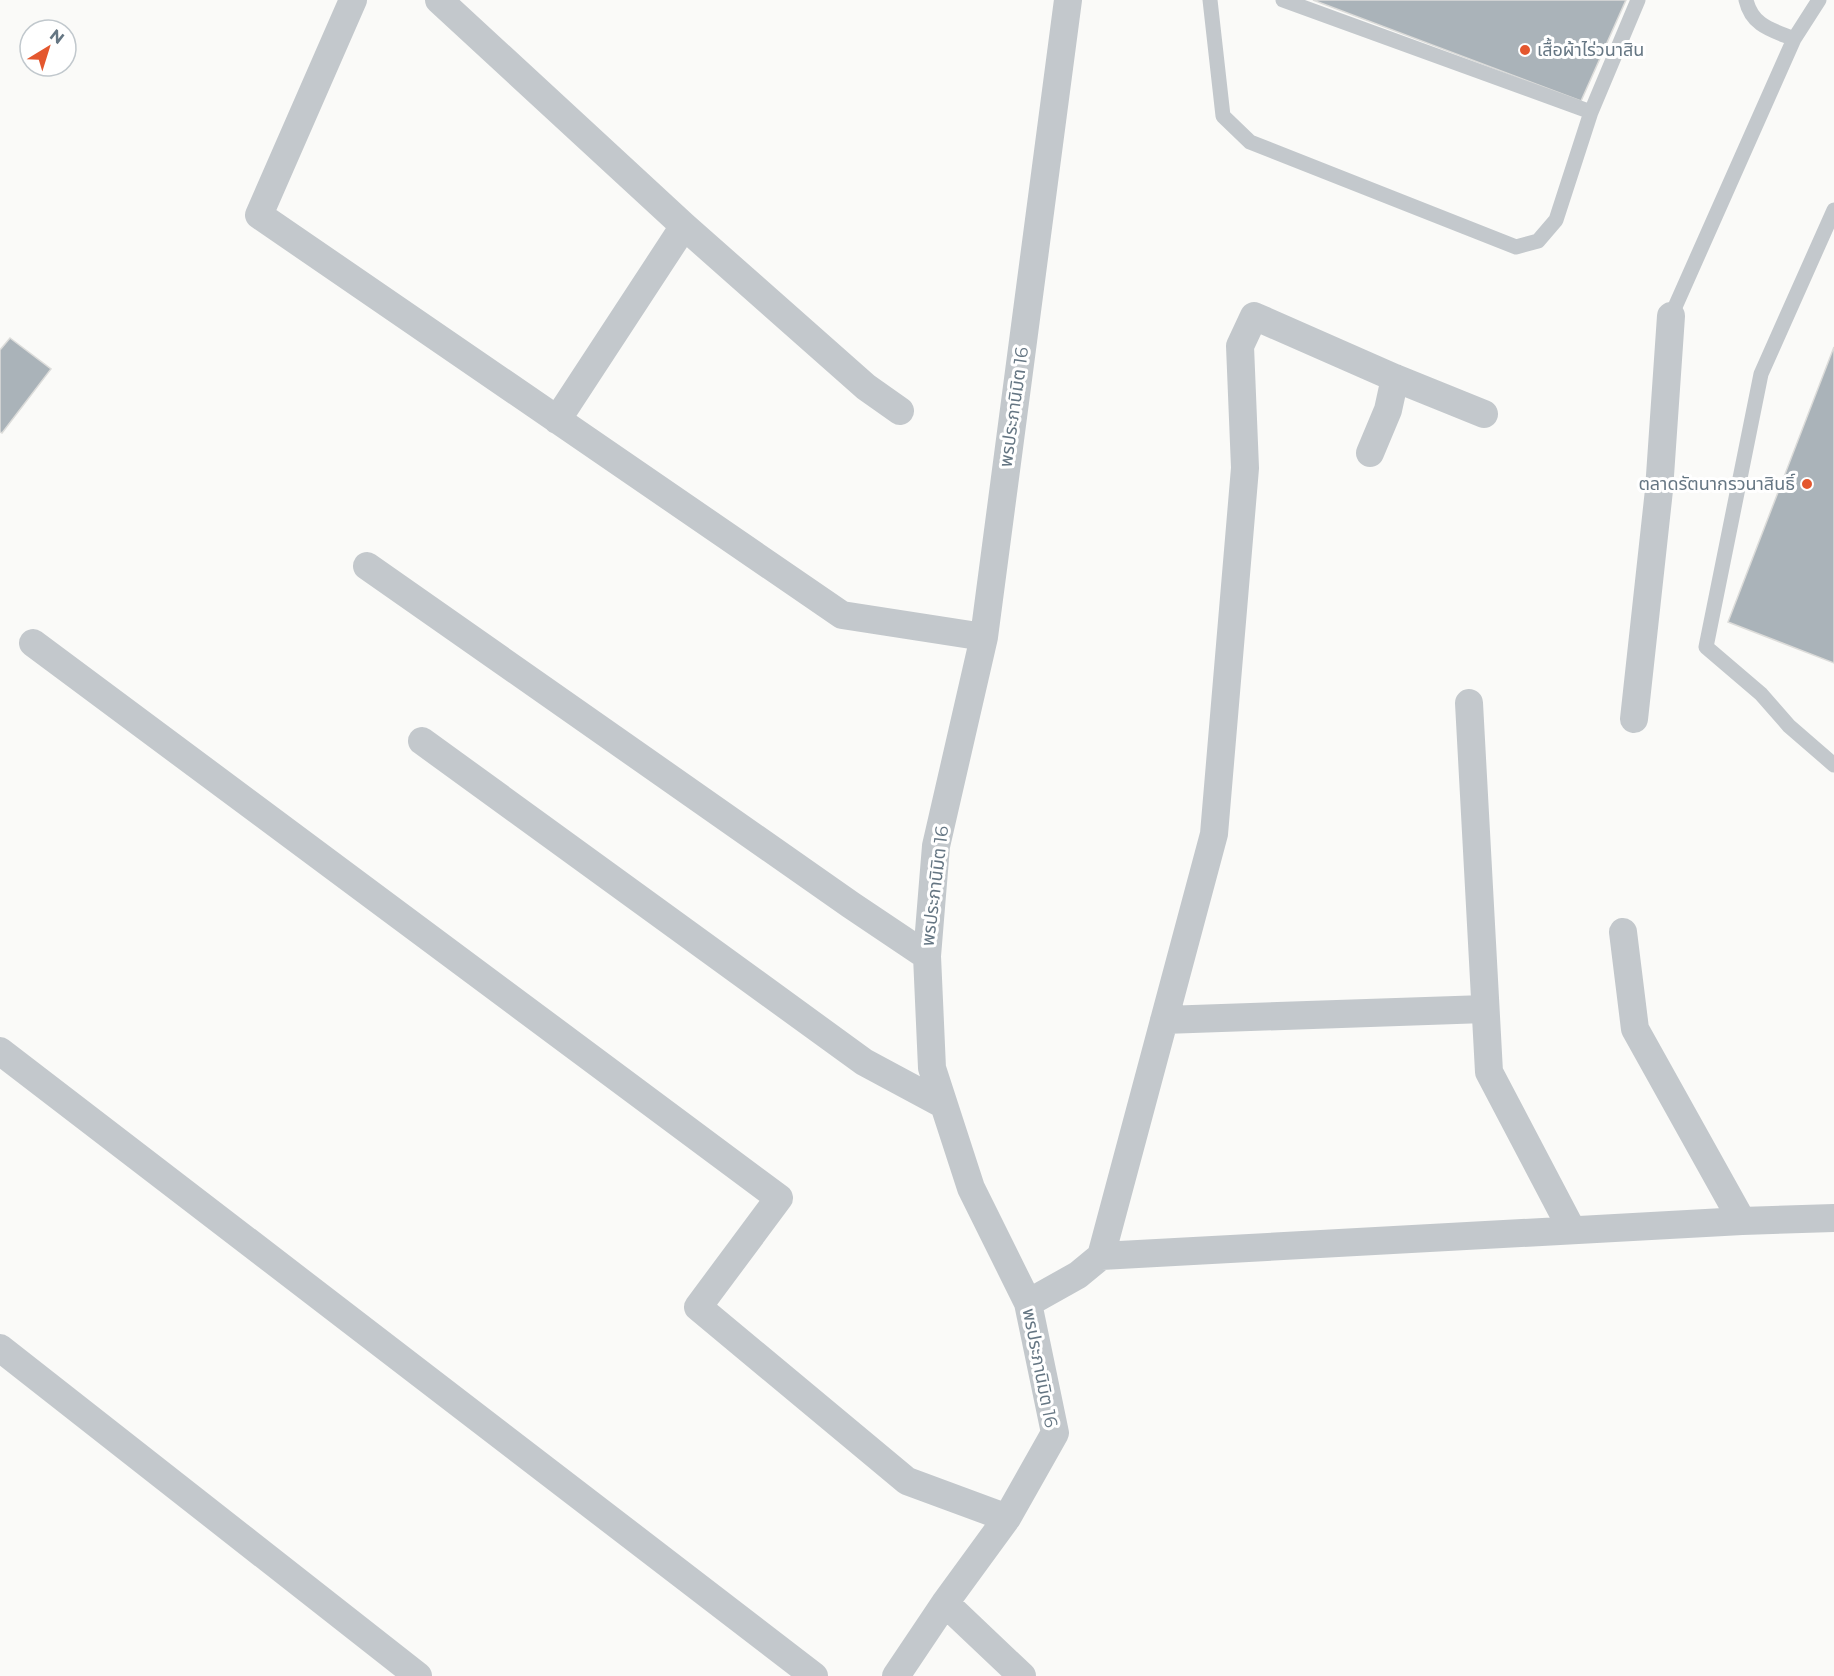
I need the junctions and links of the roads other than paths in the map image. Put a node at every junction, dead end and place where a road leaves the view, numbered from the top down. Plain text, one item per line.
1 (353, 0) edge
2 (439, 0) edge
3 (1068, 0) edge
4 (1210, 0) edge
5 (1283, 0) edge
6 (1638, 0) edge
7 (1746, 0) edge
8 (1819, 0) edge
9 (1794, 39) junction
10 (1591, 112) junction
11 (1834, 210) edge
12 (684, 226) junction
13 (1671, 316) joint
14 (1395, 378) junction
15 (900, 411) dead end
16 (1484, 414) dead end
17 (557, 420) junction
18 (1370, 453) dead end
19 (367, 566) dead end
20 (984, 637) junction
21 (33, 643) dead end
22 (1469, 703) dead end
23 (1634, 719) dead end
24 (422, 741) dead end
25 (1834, 765) edge
26 (1623, 932) dead end
27 (927, 956) junction
28 (1485, 1009) junction
29 (1164, 1020) junction
30 (0, 1051) edge
31 (944, 1106) junction
32 (1834, 1218) edge
33 (1742, 1221) junction
34 (1572, 1230) junction
35 (1101, 1256) junction
36 (1028, 1303) junction
37 (0, 1348) edge
38 (1007, 1518) junction
39 (945, 1604) junction
40 (418, 1676) edge
41 (814, 1676) edge
42 (896, 1676) edge
43 (1022, 1676) edge

1 - 17 street
2 - 12 street
3 - 20 street, พรประภานิมิต 16
4 - 10 lane
5 - 10 lane
6 - 10 lane
7 - 9 lane
8 - 9 lane
9 - 13 lane
11 - 25 lane
12 - 15 street
12 - 17 street
13 - 23 street
14 - 16 street
14 - 18 street
14 - 29 street
17 - 20 street
19 - 27 street
20 - 27 street, พรประภานิมิต 16
21 - 38 street
22 - 28 street
24 - 31 street
26 - 33 street
27 - 31 street, พรประภานิมิต 16
28 - 29 street
28 - 34 street
29 - 35 street
30 - 41 street
31 - 36 street, พรประภานิมิต 16
32 - 33 street
33 - 34 street
34 - 35 street
35 - 36 street
36 - 38 street, พรประภานิมิต 16
37 - 40 street
38 - 39 street, พรประภานิมิต 16
39 - 42 street, พรประภานิมิต 16
39 - 43 street

